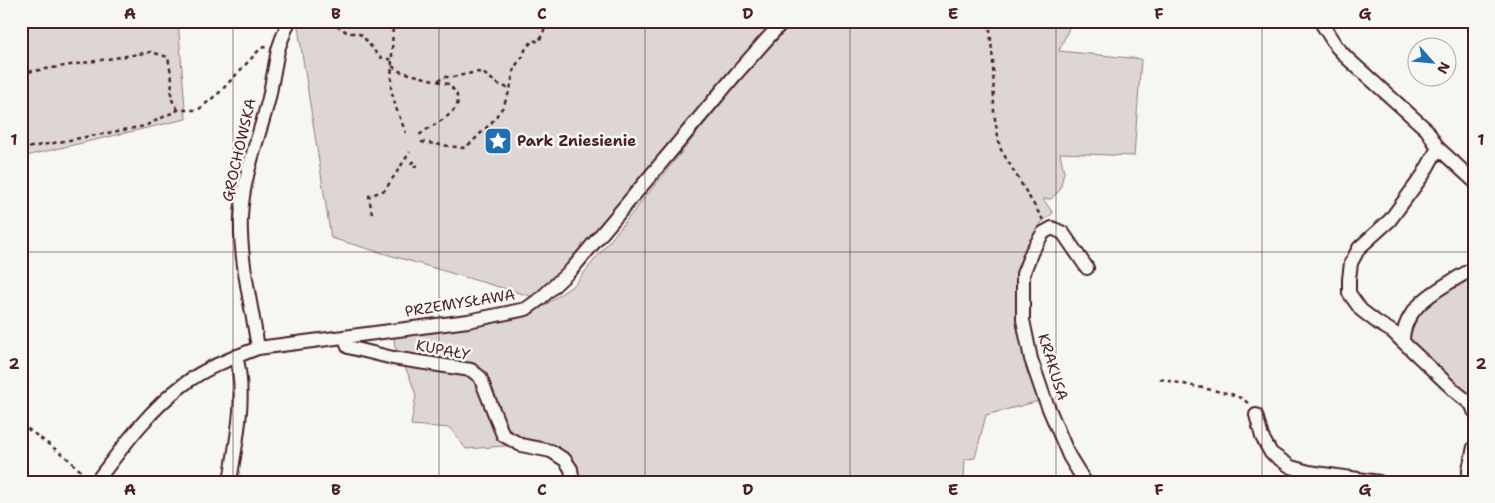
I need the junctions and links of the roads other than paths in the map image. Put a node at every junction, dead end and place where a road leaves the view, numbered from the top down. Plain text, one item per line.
1 (289, 21) edge
2 (783, 21) edge
3 (1320, 21) edge
4 (1438, 148) junction
5 (1474, 181) edge
6 (1087, 268) dead end
7 (1474, 268) edge
8 (345, 337) junction
9 (1403, 342) junction
10 (258, 348) junction
11 (236, 356) junction
12 (1474, 411) edge
13 (1256, 415) road end
14 (1474, 447) edge
15 (92, 480) edge
16 (230, 482) edge
17 (573, 482) edge
18 (1085, 482) edge
19 (1379, 482) edge
20 (1469, 482) edge

1 - 10 street, GROCHOWSKA
2 - 8 street, PRZEMYSŁAWA
3 - 4 street
4 - 5 street
4 - 9 street
6 - 18 street, KRAKUSA
7 - 9 street
8 - 10 street, PRZEMYSŁAWA
8 - 17 street, KUPAŁY
9 - 12 street
10 - 11 street, PRZEMYSŁAWA
11 - 15 street, PRZEMYSŁAWA
11 - 16 street
13 - 19 street
14 - 20 street

